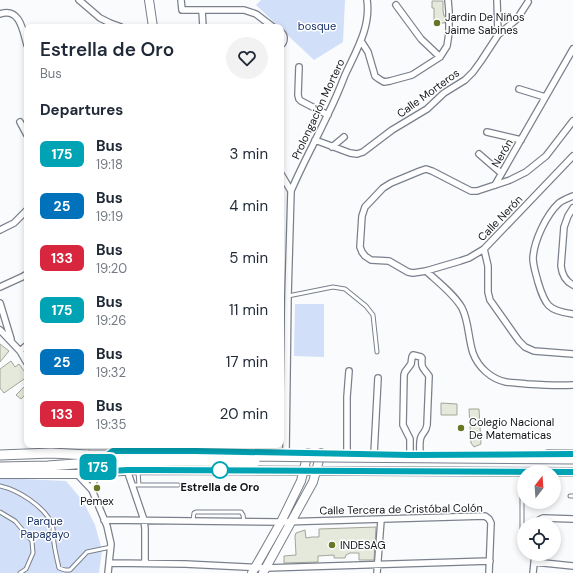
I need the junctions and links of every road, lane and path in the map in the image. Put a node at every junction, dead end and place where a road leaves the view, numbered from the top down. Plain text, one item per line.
1 (79, 0) edge
2 (149, 0) edge
3 (181, 0) edge
4 (367, 0) edge
5 (448, 0) edge
6 (497, 0) edge
7 (528, 2) dead end
8 (396, 5) dead end
9 (202, 10) junction
10 (0, 14) edge
11 (113, 24) edge
12 (153, 24) edge
13 (203, 24) edge
14 (269, 24) edge
15 (24, 35) edge
16 (498, 35) junction
17 (361, 41) junction
18 (573, 49) edge
19 (440, 57) junction
20 (299, 67) dead end
21 (519, 89) dead end
22 (545, 97) junction
23 (328, 115) junction
24 (573, 121) edge
25 (20, 122) dead end
26 (24, 129) edge
27 (487, 132) dead end
28 (344, 137) dead end
29 (315, 140) junction
30 (521, 140) junction
31 (332, 147) junction
32 (480, 154) dead end
33 (573, 156) edge
34 (432, 171) joint
35 (501, 173) junction
36 (284, 179) edge
37 (495, 185) junction
38 (291, 191) junction
39 (573, 196) edge
40 (573, 208) edge
41 (24, 213) edge
42 (0, 230) edge
43 (484, 249) junction
44 (426, 271) junction
45 (24, 276) edge
46 (573, 285) edge
47 (0, 287) edge
48 (288, 296) junction
49 (0, 303) edge
50 (573, 314) edge
51 (0, 330) edge
52 (11, 342) junction
53 (24, 348) edge
54 (20, 351) junction
55 (377, 352) dead end
56 (573, 354) edge
57 (24, 358) edge
58 (349, 371) dead end
59 (378, 378) dead end
60 (573, 385) edge
61 (83, 448) edge
62 (110, 448) edge
63 (112, 448) edge
64 (136, 448) edge
65 (172, 448) edge
66 (195, 448) edge
67 (226, 448) edge
68 (271, 448) edge
69 (0, 451) edge
70 (286, 452) junction
71 (308, 452) junction
72 (321, 453) junction
73 (347, 454) junction
74 (374, 454) junction
75 (573, 454) edge
76 (0, 455) edge
77 (410, 455) junction
78 (420, 455) junction
79 (89, 459) junction
80 (573, 459) edge
81 (573, 465) edge
82 (0, 467) edge
83 (127, 470) junction
84 (138, 470) junction
85 (304, 470) junction
86 (317, 470) junction
87 (96, 472) junction
88 (573, 472) edge
89 (0, 474) edge
90 (77, 474) junction
91 (132, 485) junction
92 (139, 485) junction
93 (178, 485) dead end
94 (0, 486) edge
95 (92, 490) junction
96 (0, 512) edge
97 (561, 519) edge
98 (573, 519) edge
99 (104, 520) junction
100 (144, 520) junction
101 (193, 520) junction
102 (381, 520) junction
103 (244, 521) junction
104 (281, 522) junction
105 (292, 522) junction
106 (110, 547) junction
107 (490, 561) junction
108 (534, 562) joint
109 (110, 563) junction
110 (145, 563) junction
111 (378, 564) junction
112 (573, 566) edge
113 (254, 570) edge
114 (265, 571) edge
115 (20, 573) edge
116 (108, 573) edge
117 (378, 573) edge
118 (489, 573) edge
119 (534, 573) edge

1 - 11 street
2 - 12 street
3 - 9 street
4 - 17 street, Prolongación Mortero
5 - 19 street
6 - 16 street
7 - 16 street, Calle Morteros
8 - 19 street
9 - 13 street
9 - 14 street
10 - 15 street
16 - 31 street, Calle Morteros
17 - 19 street
17 - 23 street, Prolongación Mortero
18 - 22 street, Nerón
20 - 23 street
21 - 22 street
22 - 30 street, Nerón
23 - 29 street, Prolongación Mortero
24 - 37 street
25 - 26 street
27 - 30 street
28 - 31 street
29 - 31 street, Calle Morteros
29 - 38 street, Prolongación Mortero
30 - 35 street, Nerón
32 - 35 street
33 - 43 street, Calle Nerón
34 - 37 street, Nerón
34 - 44 street, Calle Nerón
35 - 37 street, Nerón
36 - 38 street
38 - 48 street, Prolongación Mortero
39 - 50 street
40 - 46 street
41 - 42 street
43 - 44 street, Calle Nerón
43 - 56 street
44 - 60 street
45 - 47 street
48 - 55 lane
48 - 70 street, Prolongación Mortero
49 - 52 street
51 - 52 street
52 - 54 street
53 - 54 street
54 - 57 street
58 - 73 street
59 - 74 street
61 - 69 street
62 - 87 street
63 - 83 street
64 - 65 street
65 - 66 street
66 - 67 street
67 - 68 street
68 - 70 street
70 - 71 street
71 - 72 street
71 - 85 street
72 - 73 street
72 - 86 street
73 - 74 street
74 - 77 street
75 - 78 street
76 - 79 main road
77 - 78 street
77 - 78 street
79 - 80 main road, bridge
79 - 81 main road, bridge
79 - 82 main road
83 - 84 street
83 - 87 street
83 - 91 street
84 - 85 street
84 - 92 lane
85 - 86 street
85 - 104 street
86 - 88 street
86 - 105 street
87 - 90 street
87 - 95 street
89 - 90 street
90 - 95 street
91 - 92 lane
91 - 100 street
92 - 93 lane
94 - 106 lane
95 - 99 street
96 - 115 lane
97 - 98 street
99 - 100 street, Calle Tercera de Cristóbal Colón
99 - 106 street
100 - 101 street, Calle Tercera de Cristóbal Colón
100 - 110 street
101 - 103 street, Calle Tercera de Cristóbal Colón
101 - 103 lane
102 - 105 street, Calle Tercera de Cristóbal Colón
102 - 107 street, Calle Tercera de Cristóbal Colón
102 - 111 street
103 - 104 street, Calle Tercera de Cristóbal Colón
104 - 105 street, Calle Tercera de Cristóbal Colón
104 - 113 street
105 - 114 street
106 - 109 street
107 - 111 street
107 - 118 street, Calle Tercera de Cristóbal Colón
108 - 112 street
108 - 119 street
109 - 110 street
109 - 116 street
110 - 113 street
111 - 114 street
111 - 117 street
113 - 114 street

